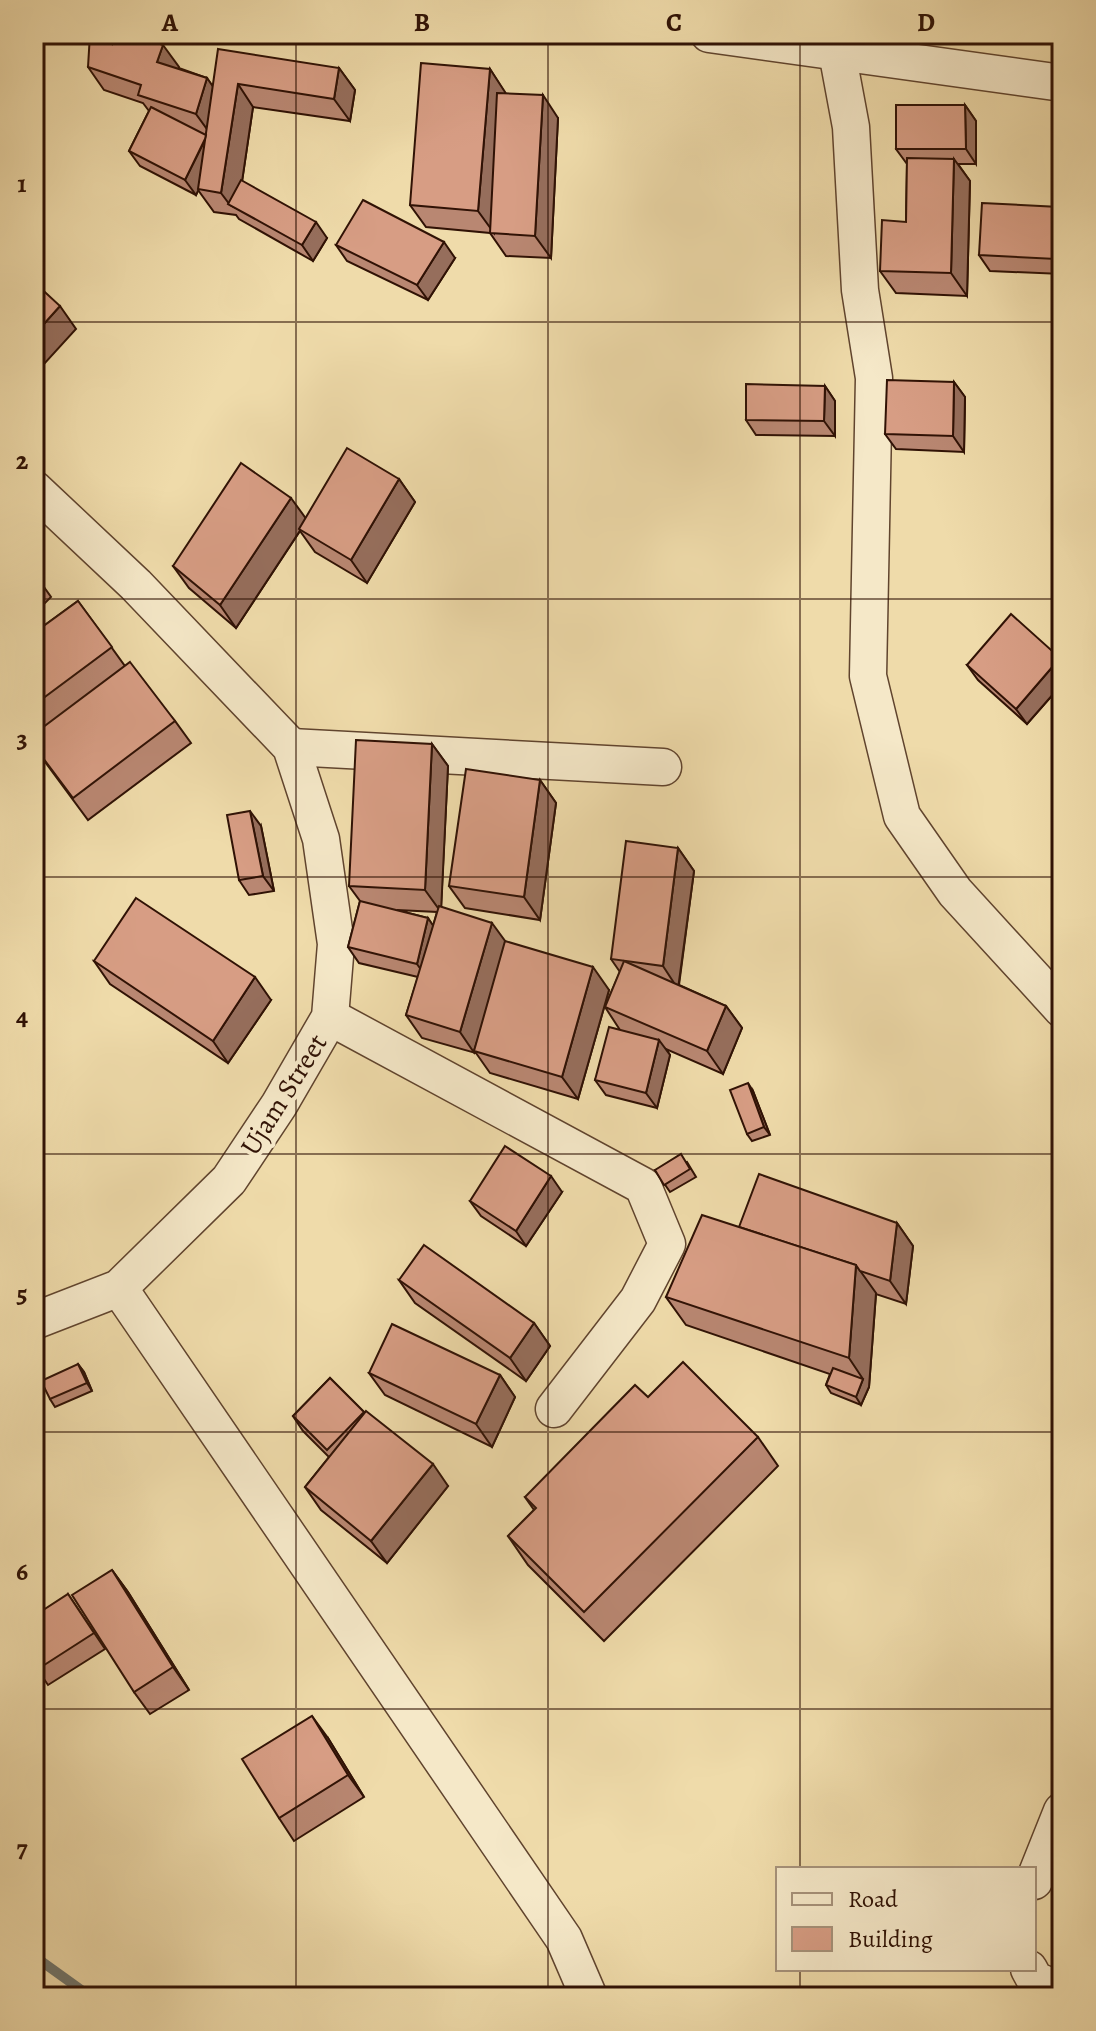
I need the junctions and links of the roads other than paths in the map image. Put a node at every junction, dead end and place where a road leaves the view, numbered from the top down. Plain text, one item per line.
1 (709, 34) edge
2 (833, 43) edge
3 (1062, 83) edge
4 (34, 489) edge
5 (291, 747) junction
6 (663, 767) dead end
7 (1062, 1009) edge
8 (330, 1017) junction
9 (119, 1288) junction
10 (34, 1321) edge
11 (554, 1409) dead end
12 (1062, 1811) edge
13 (1036, 1876) edge
14 (1030, 1971) edge
15 (1062, 1991) edge
16 (589, 1997) edge

1 - 2 street
2 - 3 street
2 - 7 street
4 - 5 street, Ujam Street
5 - 6 street
5 - 8 street, Ujam Street
8 - 9 street, Ujam Street
8 - 11 street
9 - 10 street, Ujam Street
9 - 16 street
12 - 13 street
14 - 15 street

